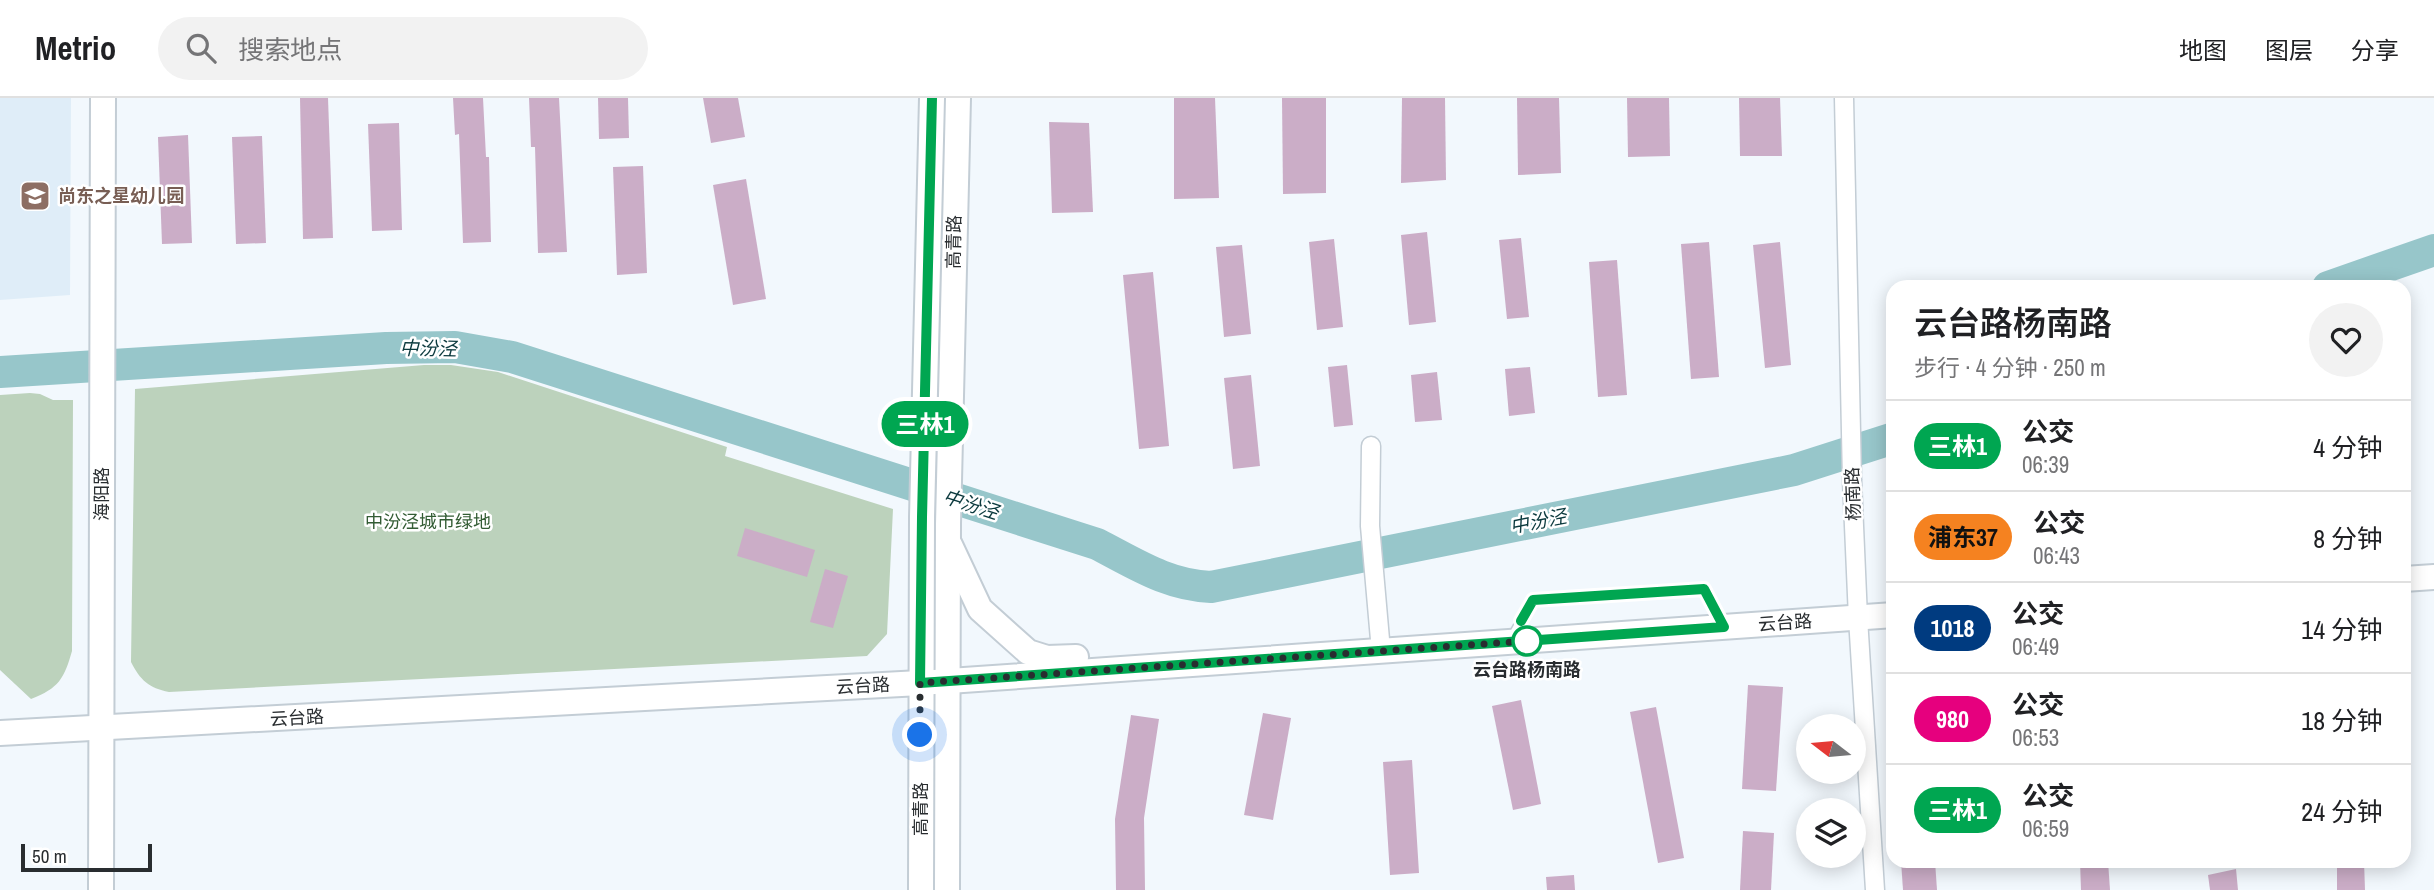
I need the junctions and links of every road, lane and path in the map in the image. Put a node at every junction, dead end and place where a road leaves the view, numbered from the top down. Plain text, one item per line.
1 (103, 98) edge
2 (932, 98) edge
3 (958, 98) edge
4 (1844, 98) edge
5 (1371, 446) dead end
6 (937, 454) junction
7 (948, 532) junction
8 (2434, 577) edge
9 (2411, 579) edge
10 (1886, 616) edge
11 (1858, 618) junction
12 (1724, 627) junction
13 (1510, 642) junction
14 (1381, 651) junction
15 (1144, 667) junction
16 (946, 681) junction
17 (920, 683) junction
18 (102, 728) junction
19 (0, 733) edge
20 (101, 890) edge
21 (921, 890) edge
22 (947, 890) edge
23 (1875, 890) edge

1 - 18 street, 海阳路
2 - 6 street, 高青路
3 - 6 street, 高青路
4 - 11 street, 杨南路
5 - 14 street
6 - 7 street, 高青路
6 - 17 street, 高青路
7 - 15 street
7 - 16 street, 高青路
8 - 9 street
10 - 11 street, 云台路
11 - 12 street, 云台路
11 - 23 street, 杨南路
12 - 13 street, 云台路
12 - 13 lane
13 - 14 street, 云台路
14 - 15 street, 云台路
15 - 16 street, 云台路
16 - 17 street, 云台路
16 - 22 street, 高青路
17 - 18 street, 云台路
17 - 21 street, 高青路
18 - 19 street, 云台路
18 - 20 street, 海阳路

